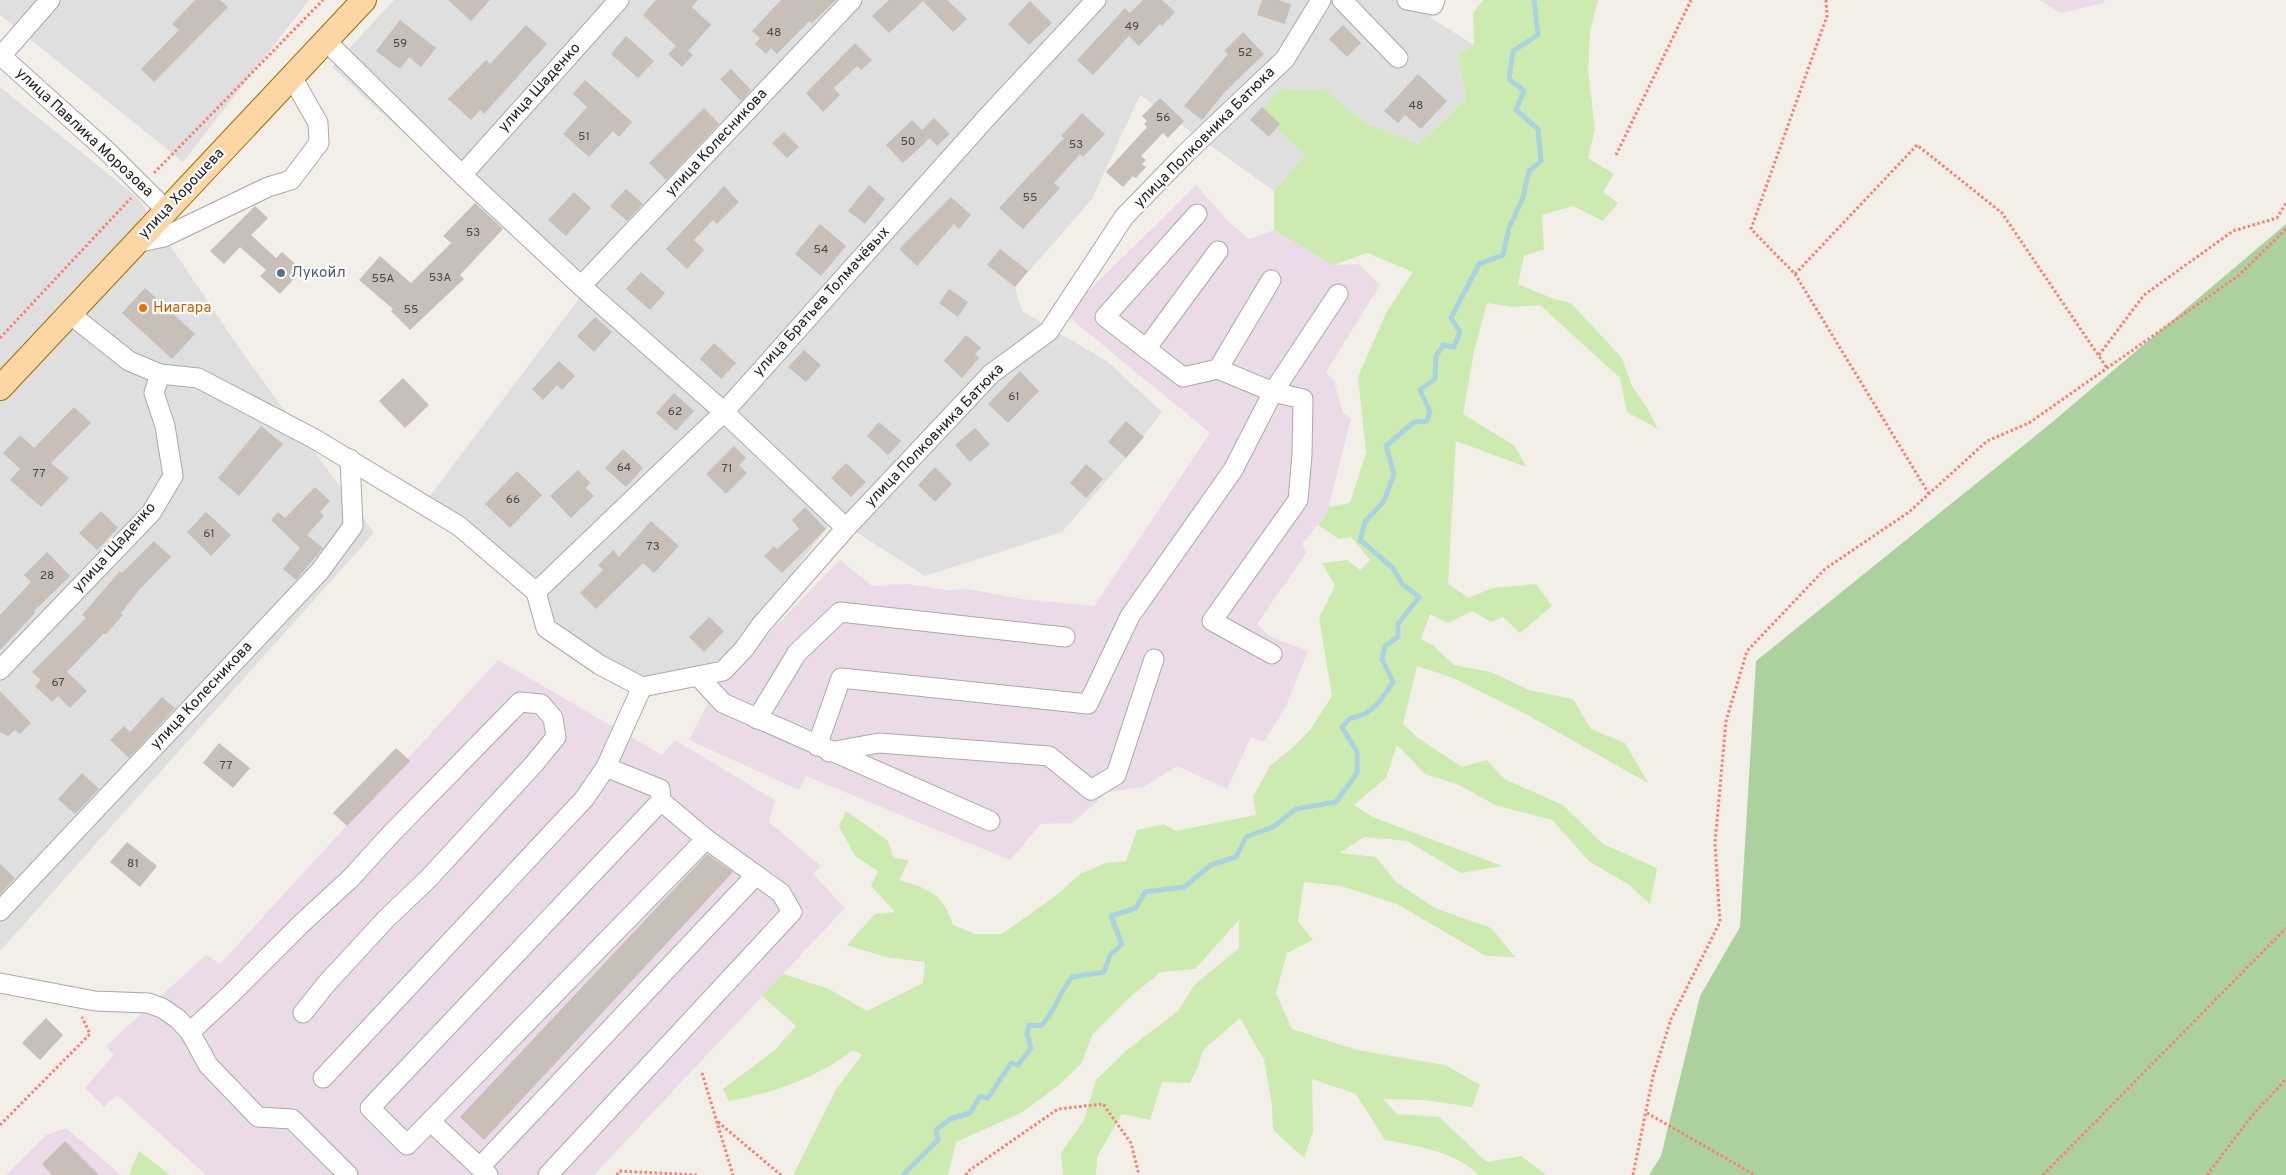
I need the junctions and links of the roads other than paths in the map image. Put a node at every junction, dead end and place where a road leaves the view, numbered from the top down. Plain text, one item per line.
1 (50, 0) edge
2 (364, 0) edge
3 (619, 0) edge
4 (852, 0) edge
5 (1096, 0) edge
6 (1322, 0) edge
7 (1342, 0) edge
8 (1407, 0) edge
9 (1434, 2) edge
10 (326, 41) junction
11 (0, 56) edge
12 (1398, 58) dead end
13 (292, 77) junction
14 (462, 175) junction
15 (167, 211) junction
16 (1198, 214) dead end
17 (136, 243) junction
18 (1218, 252) dead end
19 (1271, 280) dead end
20 (581, 286) junction
21 (1338, 294) dead end
22 (70, 314) junction
23 (1146, 349) junction
24 (1218, 369) junction
25 (160, 374) junction
26 (0, 388) edge
27 (1273, 392) junction
28 (724, 412) junction
29 (350, 459) junction
30 (846, 528) junction
31 (536, 592) junction
32 (1065, 637) dead end
33 (1272, 654) dead end
34 (1154, 659) dead end
35 (0, 670) edge
36 (698, 676) junction
37 (642, 687) junction
38 (757, 719) junction
39 (823, 749) junction
40 (606, 767) junction
41 (661, 801) junction
42 (990, 822) dead end
43 (706, 839) junction
44 (756, 875) junction
45 (0, 911) edge
46 (0, 983) edge
47 (303, 1013) dead end
48 (190, 1032) junction
49 (323, 1078) dead end
50 (430, 1121) junction
51 (484, 1171) edge
52 (348, 1175) edge
53 (548, 1175) edge

1 - 11 street
2 - 10 main road, улица Хорошева
3 - 14 street, улица Шаденко
4 - 20 street, улица Колесникова
5 - 28 street, улица Братьев Толмачёвых
6 - 30 street, улица Полковника Батюка
7 - 12 street
8 - 9 street
10 - 13 main road, улица Хорошева
10 - 14 street
11 - 15 street, улица Павлика Морозова
13 - 15 main road, улица Хорошева
13 - 17 street
14 - 20 street
15 - 17 main road, улица Хорошева
16 - 23 street
17 - 22 main road, улица Хорошева
18 - 23 street
19 - 24 street
20 - 28 street
21 - 27 street
22 - 25 street
22 - 26 main road, улица Хорошева
23 - 24 street
24 - 27 street
25 - 29 street
25 - 35 street, улица Щаденко
27 - 33 street
27 - 39 street
28 - 30 street
28 - 31 street, улица Братьев Толмачёвых
29 - 31 street
29 - 45 street, улица Колесникова
30 - 36 street, улица Полковника Батюка
31 - 37 street
32 - 38 street
34 - 39 street
36 - 37 street, улица Полковника Батюка
36 - 38 street
37 - 40 street
38 - 39 street
39 - 42 street
40 - 41 street
40 - 49 street
41 - 43 street
41 - 50 street
43 - 44 street
43 - 50 street
44 - 51 street
44 - 53 street
46 - 48 street
47 - 48 street
48 - 52 street
50 - 51 street

